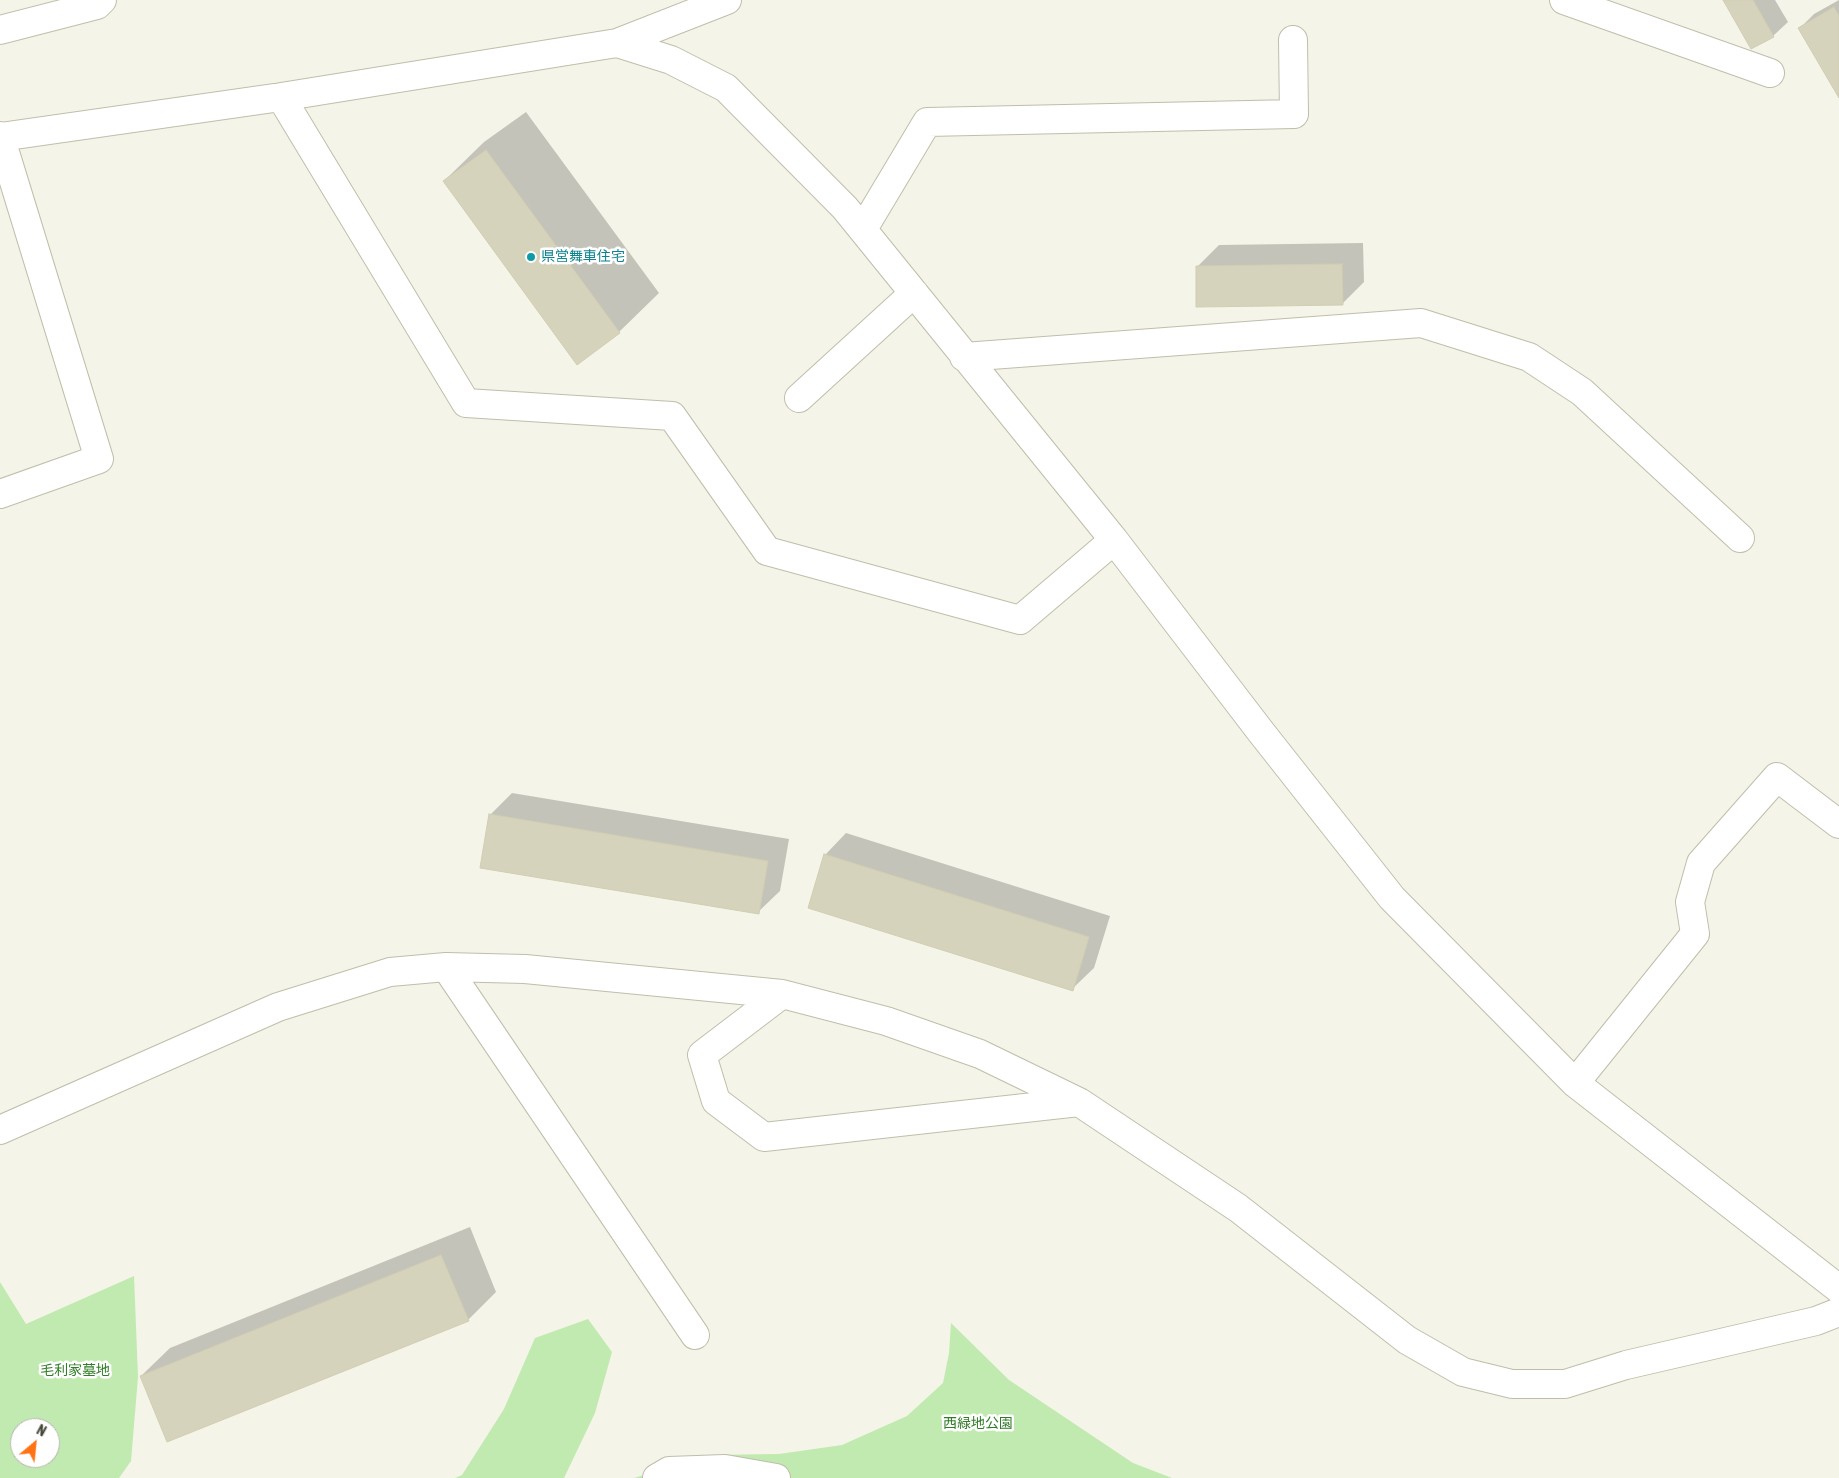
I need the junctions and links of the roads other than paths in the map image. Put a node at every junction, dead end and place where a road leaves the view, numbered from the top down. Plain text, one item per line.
1 (102, 0) edge
2 (727, 0) edge
3 (1564, 0) edge
4 (0, 30) edge
5 (1293, 40) dead end
6 (617, 43) junction
7 (1770, 73) dead end
8 (281, 96) junction
9 (0, 137) edge
10 (863, 229) junction
11 (914, 293) junction
12 (964, 357) junction
13 (799, 398) dead end
14 (0, 494) edge
15 (1740, 538) dead end
16 (1114, 540) junction
17 (1839, 824) edge
18 (446, 967) junction
19 (782, 994) junction
20 (1575, 1083) junction
21 (1079, 1102) junction
22 (0, 1130) edge
23 (1839, 1289) edge
24 (1839, 1312) edge
25 (695, 1336) dead end
26 (657, 1478) edge
27 (776, 1478) edge

1 - 4 street
2 - 6 street
3 - 7 street
5 - 10 street
6 - 8 street
6 - 10 street
8 - 9 street
8 - 16 street
9 - 14 street
10 - 11 street
11 - 12 street
11 - 13 street
12 - 15 street
12 - 16 street
16 - 20 street
17 - 20 street
18 - 19 street
18 - 22 street
18 - 25 street
19 - 21 street
19 - 21 street
20 - 23 street
21 - 24 street
26 - 27 street

